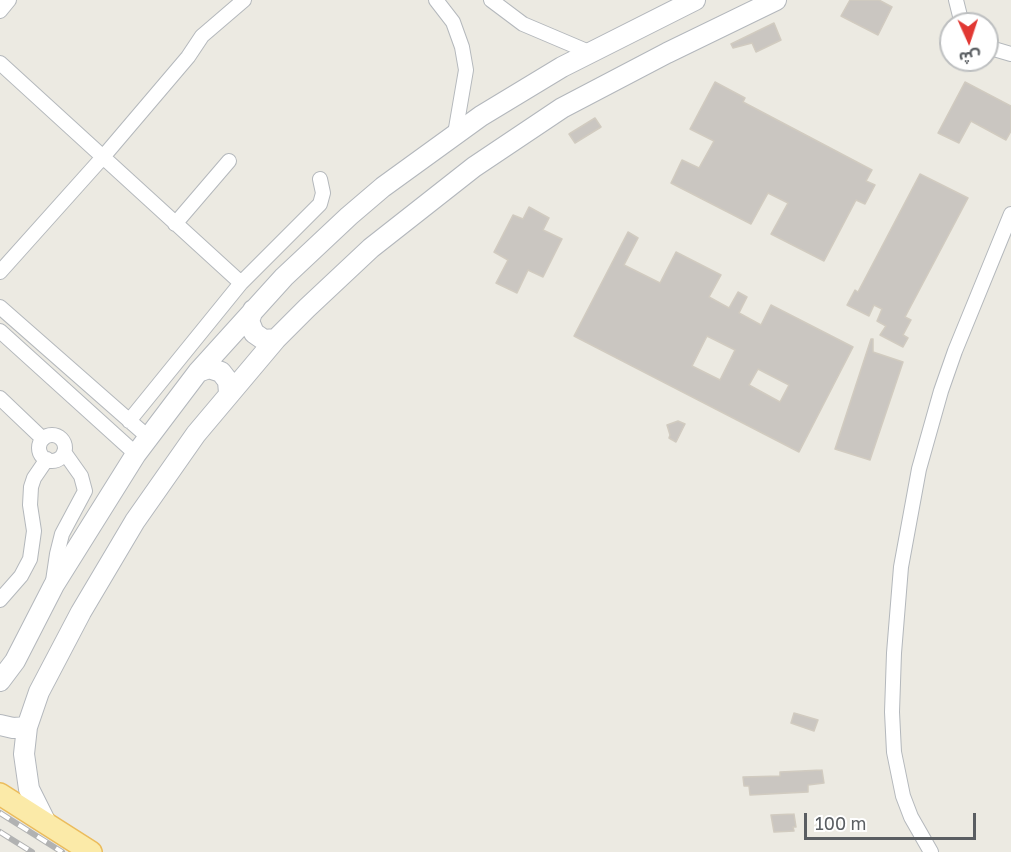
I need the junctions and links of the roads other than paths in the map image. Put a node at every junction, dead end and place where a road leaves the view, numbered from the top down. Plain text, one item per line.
1 (9, 0) edge
2 (244, 0) edge
3 (436, 0) edge
4 (490, 0) edge
5 (695, 0) edge
6 (776, 0) edge
7 (0, 11) edge
8 (590, 52) junction
9 (0, 63) edge
10 (455, 134) junction
11 (103, 157) junction
12 (229, 161) dead end
13 (320, 178) dead end
14 (1011, 214) edge
15 (175, 224) junction
16 (0, 272) edge
17 (241, 283) junction
18 (0, 307) edge
19 (253, 310) junction
20 (0, 331) edge
21 (276, 339) junction
22 (198, 372) junction
23 (229, 393) junction
24 (99, 395) junction
25 (0, 398) edge
26 (86, 410) junction
27 (129, 421) junction
28 (148, 437) junction
29 (43, 439) junction
30 (64, 452) junction
31 (136, 454) junction
32 (47, 459) junction
33 (54, 585) junction
34 (0, 600) edge
35 (0, 681) edge
36 (0, 726) edge
37 (27, 727) junction
38 (0, 794) edge
39 (46, 823) junction
40 (91, 852) edge
41 (931, 852) edge

1 - 7 street
2 - 11 street
3 - 10 street
4 - 8 street
5 - 8 main road
6 - 21 main road
8 - 10 main road
9 - 11 street
10 - 19 main road
11 - 15 street
11 - 16 street
12 - 15 street
13 - 17 street
14 - 41 street
15 - 17 street
17 - 27 street
18 - 24 street
19 - 21 main road
19 - 22 main road
20 - 26 street
21 - 23 main road
22 - 23 main road
22 - 28 main road
23 - 37 main road
24 - 26 street
24 - 27 street
25 - 29 street
26 - 31 street
27 - 28 street
28 - 31 main road
29 - 30 street
29 - 32 street
30 - 32 street
30 - 33 street
31 - 33 main road
32 - 34 street
33 - 35 main road
36 - 37 main road
37 - 39 main road
38 - 39 main road
39 - 40 main road

